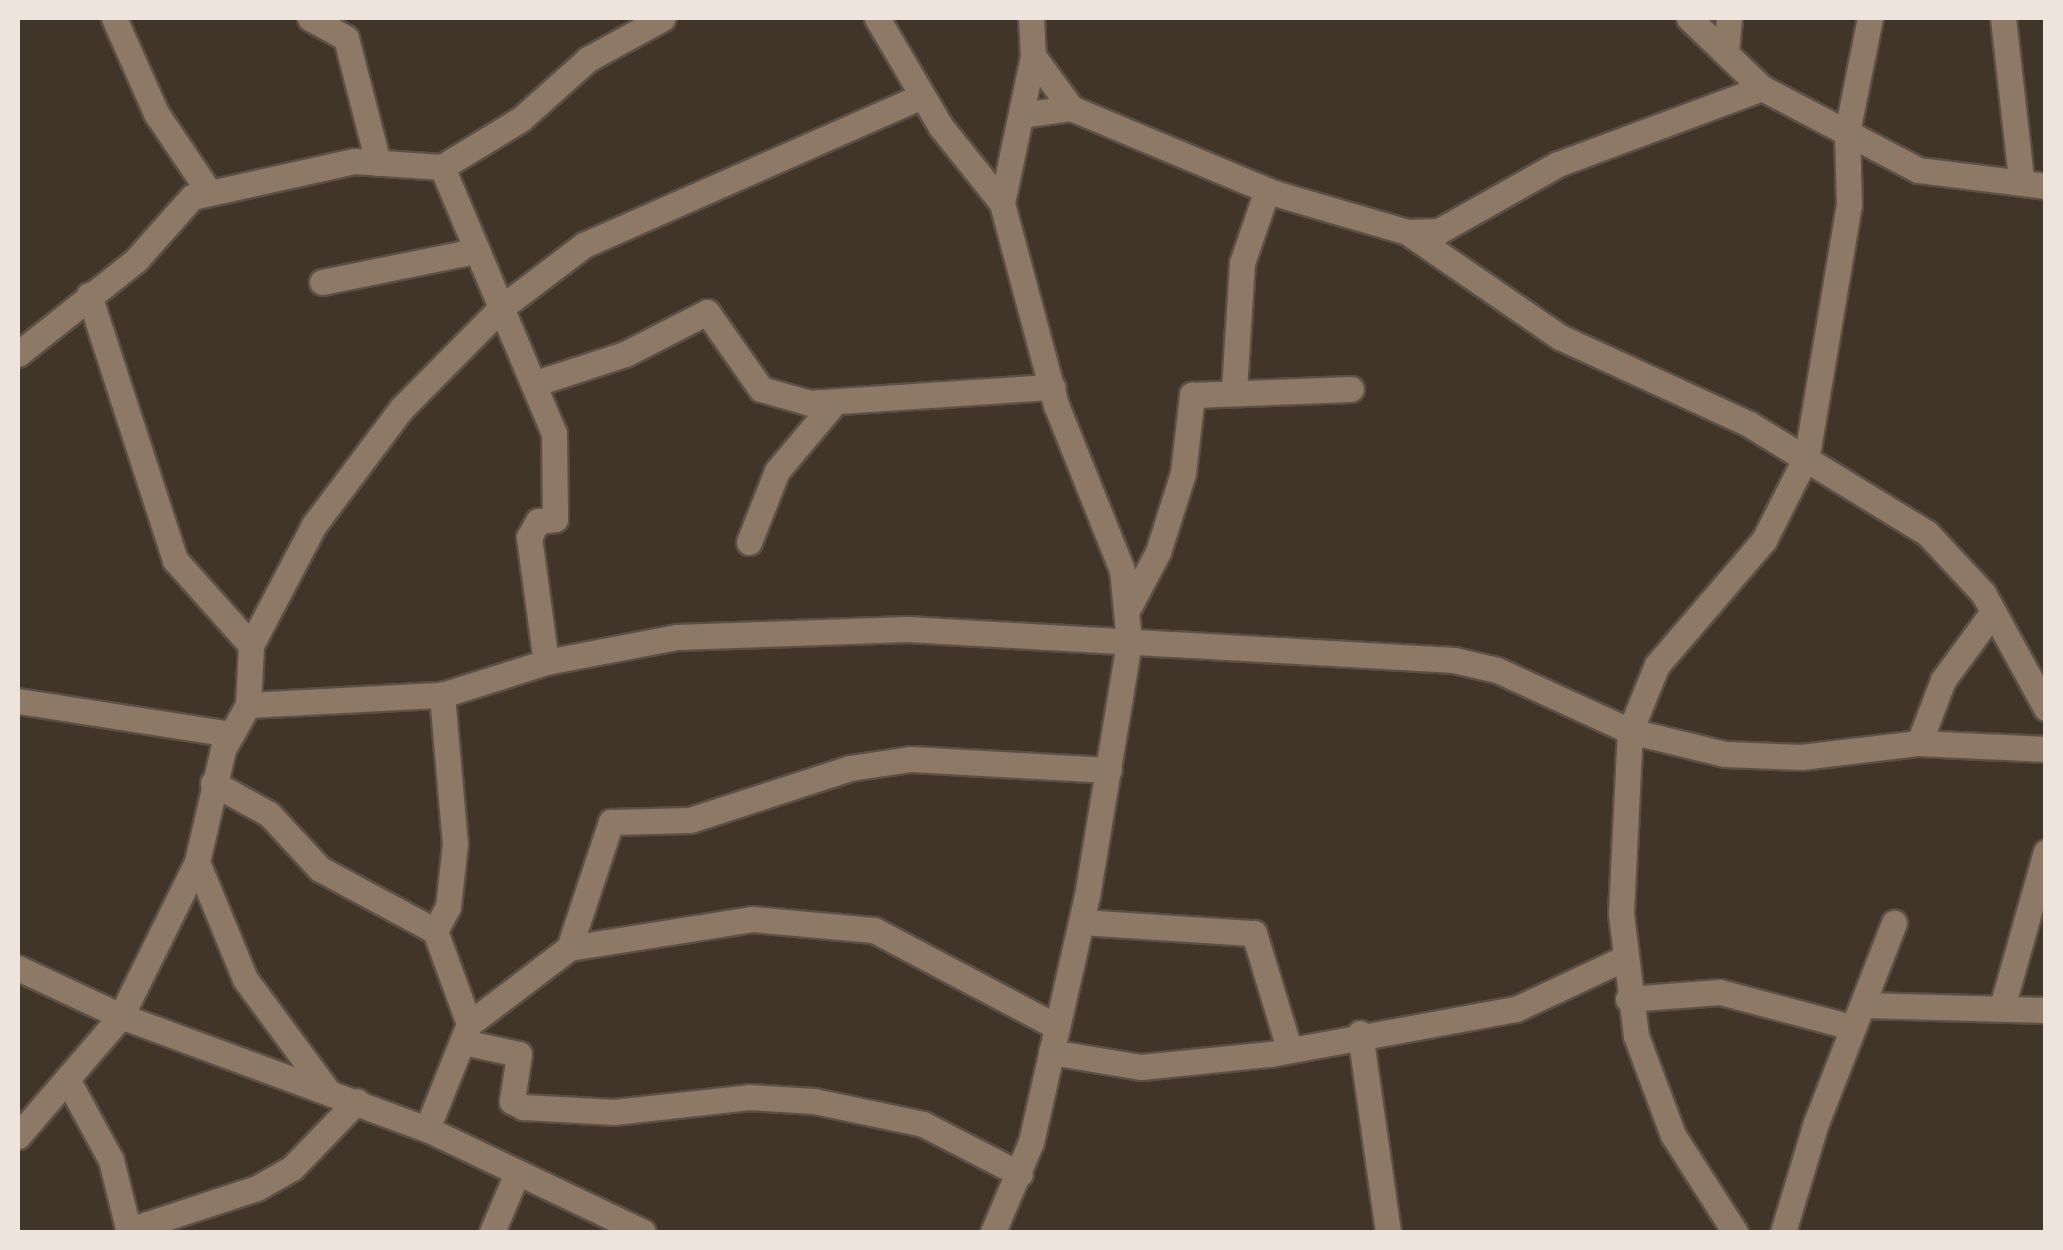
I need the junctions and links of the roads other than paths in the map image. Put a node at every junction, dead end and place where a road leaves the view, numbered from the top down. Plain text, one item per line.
1 (114, 18) edge
2 (310, 18) edge
3 (663, 18) edge
4 (878, 18) edge
5 (1031, 18) edge
6 (1689, 18) edge
7 (1728, 18) edge
8 (1870, 18) edge
9 (2003, 18) edge
10 (1726, 53) junction
11 (1033, 56) junction
12 (1762, 88) junction
13 (920, 97) junction
14 (1071, 108) junction
15 (1021, 116) junction
16 (1847, 132) junction
17 (378, 164) junction
18 (442, 167) junction
19 (2033, 183) edge
20 (1267, 190) junction
21 (209, 192) junction
22 (1002, 203) junction
23 (1406, 232) junction
24 (476, 251) junction
25 (322, 282) dead end
26 (89, 295) junction
27 (501, 308) junction
28 (18, 354) edge
29 (539, 382) junction
30 (1052, 387) junction
31 (1350, 389) dead end
32 (1234, 390) junction
33 (835, 402) junction
34 (1806, 455) junction
35 (749, 542) dead end
36 (1130, 605) junction
37 (1993, 612) junction
38 (1130, 641) junction
39 (251, 645) junction
40 (546, 662) junction
41 (442, 696) junction
42 (18, 701) edge
43 (248, 704) junction
44 (2046, 708) edge
45 (1630, 731) junction
46 (231, 734) junction
47 (1919, 742) junction
48 (2046, 749) edge
49 (1109, 770) junction
50 (212, 784) junction
51 (2046, 852) edge
52 (197, 862) junction
53 (1082, 922) junction
54 (1894, 924) dead end
55 (435, 931) junction
56 (2037, 934) edge
57 (569, 948) junction
58 (1625, 958) junction
59 (18, 968) edge
60 (1628, 999) junction
61 (2002, 1007) junction
62 (2046, 1010) edge
63 (121, 1016) junction
64 (1857, 1016) junction
65 (466, 1033) junction
66 (1360, 1033) junction
67 (1053, 1039) junction
68 (1290, 1048) junction
69 (67, 1079) junction
70 (326, 1089) junction
71 (358, 1101) junction
72 (427, 1129) junction
73 (18, 1136) edge
74 (518, 1172) junction
75 (1020, 1174) junction
76 (129, 1231) edge
77 (492, 1232) edge
78 (644, 1232) edge
79 (993, 1232) edge
80 (1388, 1232) edge
81 (1735, 1232) edge
82 (1783, 1232) edge

1 - 21 street
2 - 17 street
3 - 18 street
4 - 13 street
5 - 11 street
6 - 10 street
7 - 10 street
8 - 16 street
9 - 19 street
10 - 12 street
11 - 14 street
11 - 15 street
12 - 16 street
12 - 23 street
13 - 22 street
13 - 27 street
14 - 15 street
14 - 20 street
15 - 22 street
16 - 19 street
16 - 34 street
17 - 18 street
17 - 21 street
18 - 24 street
20 - 23 street
20 - 32 street
21 - 26 street
22 - 30 street
23 - 34 street
24 - 25 street
24 - 27 street
26 - 28 street
26 - 39 street
27 - 29 street
27 - 39 street
29 - 33 street
29 - 40 street
30 - 33 street
30 - 36 street
31 - 32 street
32 - 36 street
33 - 35 street
34 - 37 street
34 - 45 street
36 - 38 street
37 - 44 street
37 - 47 street
38 - 40 street
38 - 45 street
38 - 49 street
39 - 43 street
40 - 41 street
41 - 43 street
41 - 55 street
42 - 46 street
43 - 46 street
45 - 47 street
45 - 58 street
46 - 50 street
47 - 48 street
49 - 53 street
49 - 57 street
50 - 52 street
50 - 55 street
51 - 56 street
52 - 63 street
52 - 70 street
53 - 67 street
53 - 68 street
54 - 64 street
55 - 65 street
56 - 61 street
57 - 65 street
57 - 67 street
58 - 60 street
58 - 66 street
59 - 63 street
60 - 64 street
60 - 81 street
61 - 62 street
61 - 64 street
63 - 69 street
63 - 70 street
64 - 82 street
65 - 72 street
65 - 75 street
66 - 68 street
66 - 80 street
67 - 68 street
67 - 75 street
69 - 73 street
69 - 76 street
70 - 71 street
71 - 72 street
71 - 76 street
72 - 74 street
74 - 77 street
74 - 78 street
75 - 79 street

